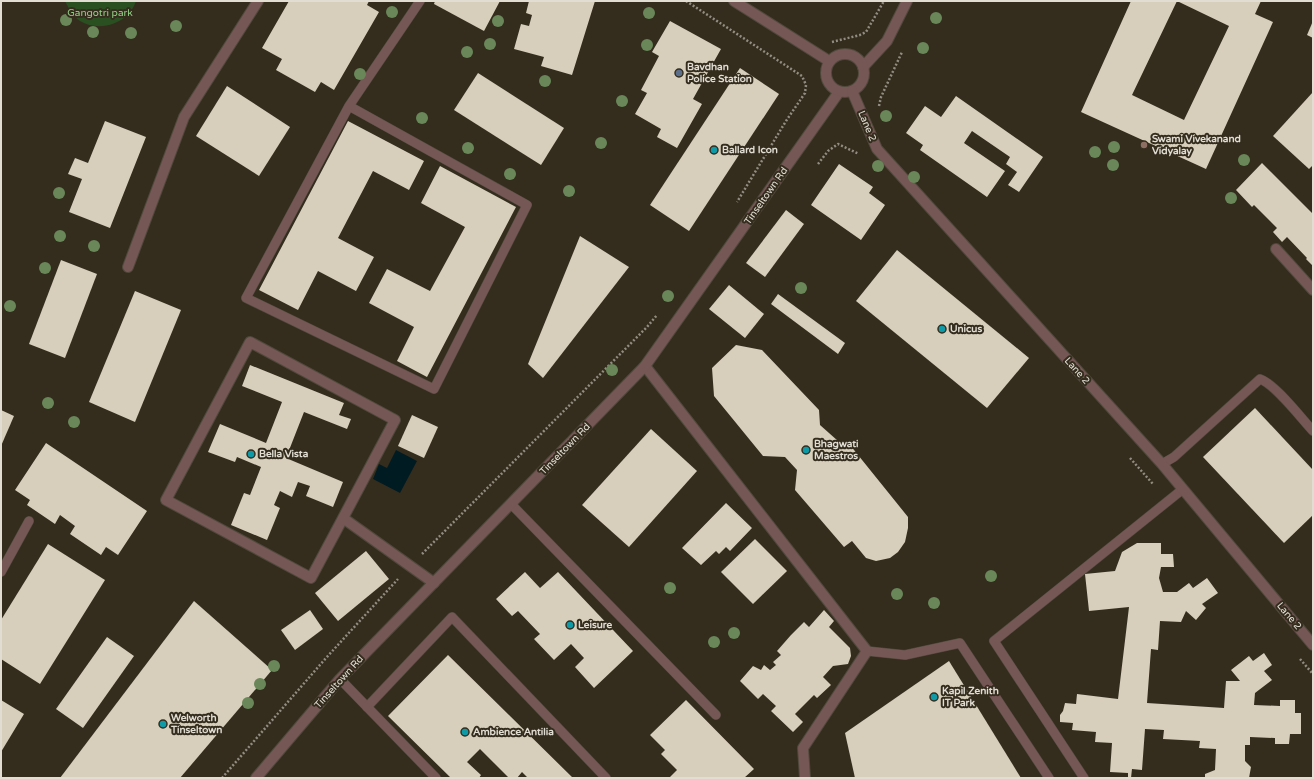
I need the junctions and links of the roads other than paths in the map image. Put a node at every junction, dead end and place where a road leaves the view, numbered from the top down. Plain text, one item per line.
1 (258, 1) edge
2 (420, 1) edge
3 (734, 1) edge
4 (907, 1) edge
5 (829, 61) junction
6 (863, 67) junction
7 (852, 91) junction
8 (839, 92) junction
9 (349, 106) junction
10 (1276, 249) dead end
11 (128, 267) dead end
12 (1313, 290) edge
13 (646, 366) junction
14 (1313, 431) edge
15 (1162, 464) junction
16 (1183, 489) junction
17 (511, 504) junction
18 (342, 518) junction
19 (29, 521) dead end
20 (1, 572) edge
21 (434, 583) junction
22 (1313, 645) edge
23 (867, 651) junction
24 (340, 679) junction
25 (366, 707) junction
26 (716, 715) dead end
27 (256, 778) edge
28 (436, 778) edge
29 (606, 778) edge
30 (805, 778) edge
31 (1049, 778) edge
32 (1084, 778) edge

1 - 11 street
2 - 9 lane
3 - 5 street
4 - 6 street
5 - 6 street
5 - 8 street
6 - 7 street
7 - 8 street
7 - 15 street, Lane 2
8 - 13 street, Tinseltown Rd
9 - 9 lane
10 - 12 street
13 - 17 street, Tinseltown Rd
13 - 23 street
14 - 15 lane
15 - 16 street, Lane 2
16 - 22 street, Lane 2
16 - 32 lane
17 - 21 street, Tinseltown Rd
17 - 26 lane
18 - 18 street
18 - 21 street
19 - 20 lane
21 - 24 street, Tinseltown Rd
23 - 30 street
23 - 31 lane
24 - 25 lane
24 - 27 street, Tinseltown Rd
25 - 28 lane
25 - 29 lane

